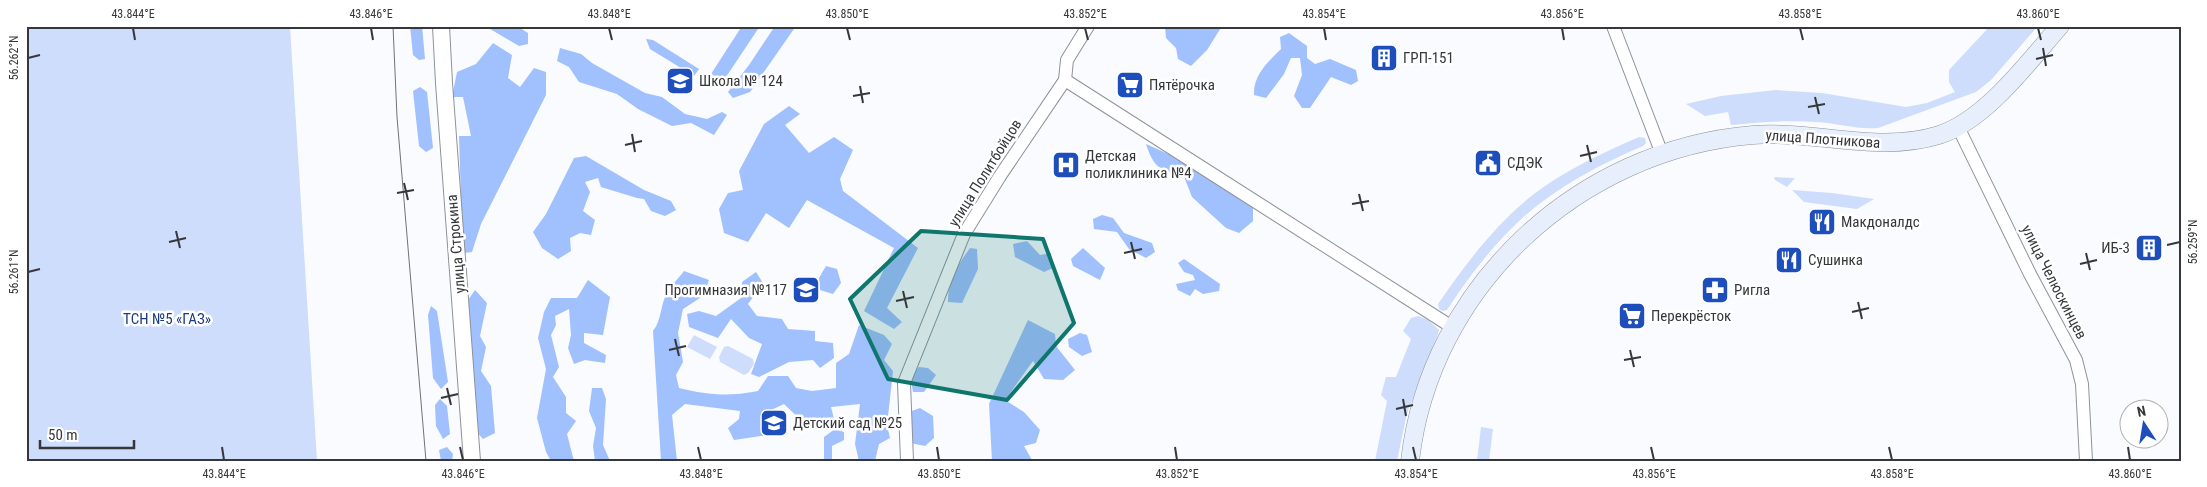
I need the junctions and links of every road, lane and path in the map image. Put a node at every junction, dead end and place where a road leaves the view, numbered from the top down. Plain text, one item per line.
1 (441, 26) edge
2 (1088, 26) edge
3 (1613, 26) edge
4 (2060, 26) edge
5 (1065, 80) junction
6 (1958, 127) junction
7 (1662, 154) junction
8 (1452, 327) junction
9 (472, 461) edge
10 (907, 461) edge
11 (1410, 461) edge
12 (2086, 461) edge

1 - 9 street, улица Строкина
2 - 5 street, улица Политбойцов
3 - 7 street
4 - 6 main road, улица Плотникова
5 - 8 street
5 - 10 street, улица Политбойцов
6 - 7 main road, улица Плотникова
6 - 12 street, улица Челюскинцев
7 - 8 main road, улица Плотникова
8 - 11 main road, улица Плотникова

